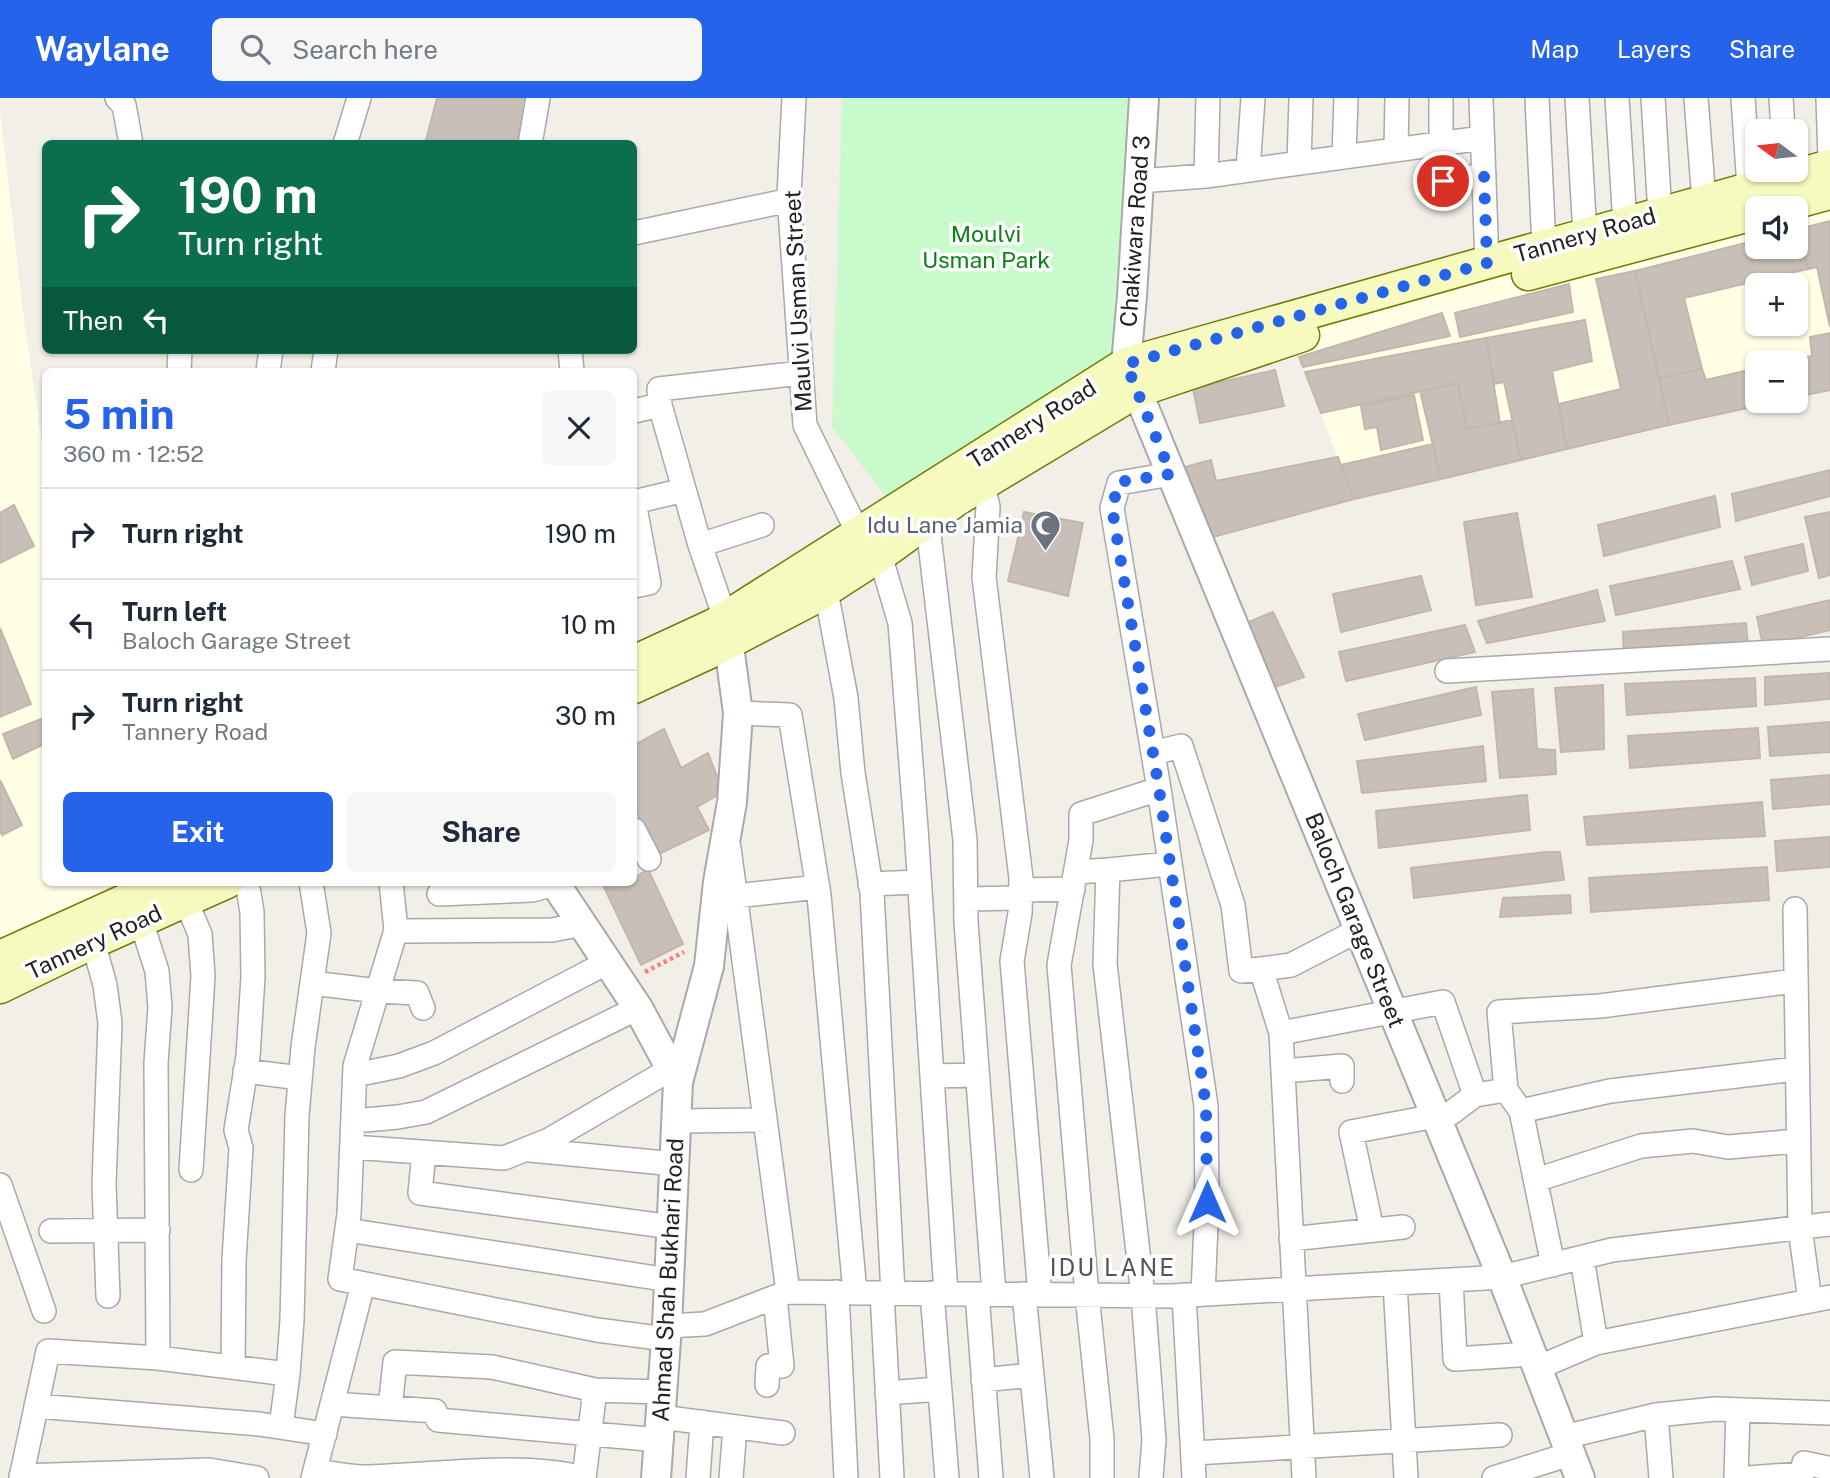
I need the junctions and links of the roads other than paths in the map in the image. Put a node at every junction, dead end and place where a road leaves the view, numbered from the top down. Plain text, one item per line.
1 (117, 98) edge
2 (359, 98) edge
3 (538, 98) edge
4 (794, 98) edge
5 (1144, 98) edge
6 (1208, 98) edge
7 (1253, 98) edge
8 (1301, 98) edge
9 (1346, 98) edge
10 (1397, 98) edge
11 (1441, 98) edge
12 (1481, 98) edge
13 (1537, 98) edge
14 (1577, 98) edge
15 (1617, 98) edge
16 (1653, 98) edge
17 (1696, 98) edge
18 (1744, 98) edge
19 (1781, 98) edge
20 (1828, 98) edge
21 (1782, 119) edge
22 (1482, 138) junction
23 (130, 140) edge
24 (346, 140) edge
25 (531, 140) edge
26 (1441, 144) junction
27 (1396, 150) junction
28 (1344, 157) junction
29 (1830, 159) edge
30 (1299, 163) junction
31 (1830, 166) edge
32 (1248, 170) junction
33 (1808, 170) edge
34 (1484, 175) junction
35 (1206, 176) junction
36 (1139, 181) junction
37 (1443, 181) dead end
38 (1776, 182) edge
39 (1830, 193) edge
40 (1753, 196) edge
41 (1759, 196) edge
42 (1808, 199) edge
43 (790, 200) junction
44 (1704, 201) junction
45 (1745, 201) edge
46 (1745, 203) edge
47 (1660, 214) junction
48 (1625, 224) junction
49 (637, 232) edge
50 (1585, 235) junction
51 (1544, 247) junction
52 (1487, 263) junction
53 (802, 373) junction
54 (1131, 377) junction
55 (660, 405) junction
56 (637, 410) edge
57 (1171, 474) junction
58 (983, 485) junction
59 (684, 490) junction
60 (637, 501) edge
61 (637, 518) edge
62 (927, 518) junction
63 (762, 525) dead end
64 (858, 533) junction
65 (700, 545) junction
66 (880, 555) junction
67 (637, 585) edge
68 (826, 591) junction
69 (727, 630) junction
70 (1830, 649) edge
71 (637, 661) edge
72 (1447, 671) dead end
73 (637, 685) edge
74 (738, 713) junction
75 (1153, 753) junction
76 (1159, 789) junction
77 (727, 831) junction
78 (637, 837) edge
79 (649, 859) dead end
80 (1169, 864) junction
81 (1108, 870) junction
82 (1074, 881) junction
83 (919, 882) junction
84 (870, 884) junction
85 (202, 886) edge
86 (248, 886) edge
87 (312, 886) edge
88 (391, 886) edge
89 (545, 886) edge
90 (556, 886) edge
91 (484, 887) edge
92 (818, 887) junction
93 (176, 890) edge
94 (439, 894) dead end
95 (1021, 894) junction
96 (736, 896) junction
97 (966, 899) junction
98 (1794, 909) dead end
99 (141, 921) junction
100 (583, 924) junction
101 (1359, 930) junction
102 (404, 932) dead end
103 (93, 942) junction
104 (0, 957) edge
105 (1261, 970) junction
106 (615, 973) junction
107 (1795, 981) junction
108 (312, 983) junction
109 (0, 987) edge
110 (378, 991) junction
111 (423, 1008) dead end
112 (638, 1008) junction
113 (1393, 1013) junction
114 (1281, 1033) junction
115 (1796, 1069) junction
116 (245, 1071) junction
117 (1283, 1071) junction
118 (355, 1075) junction
119 (675, 1075) junction
120 (977, 1075) junction
121 (932, 1076) junction
122 (300, 1078) junction
123 (1342, 1081) dead end
124 (1506, 1090) junction
125 (1475, 1094) junction
126 (1521, 1111) junction
127 (1436, 1115) junction
128 (765, 1120) junction
129 (353, 1121) junction
130 (677, 1121) junction
131 (1797, 1141) junction
132 (352, 1147) junction
133 (523, 1150) junction
134 (424, 1152) junction
135 (675, 1164) junction
136 (191, 1170) dead end
137 (1535, 1180) junction
138 (0, 1185) edge
139 (1830, 1224) edge
140 (672, 1227) junction
141 (1403, 1227) dead end
142 (1800, 1228) junction
143 (158, 1230) junction
144 (347, 1230) junction
145 (1372, 1230) junction
146 (51, 1231) dead end
147 (106, 1231) junction
148 (1291, 1239) junction
149 (1583, 1258) junction
150 (1553, 1265) junction
151 (1502, 1277) junction
152 (669, 1280) junction
153 (1451, 1280) junction
154 (1395, 1283) junction
155 (363, 1284) junction
156 (1294, 1289) junction
157 (846, 1293) junction
158 (887, 1293) junction
159 (939, 1294) junction
160 (985, 1294) junction
161 (782, 1295) junction
162 (1032, 1295) junction
163 (1087, 1295) junction
164 (1193, 1295) junction
165 (107, 1296) dead end
166 (1143, 1296) junction
167 (1820, 1299) edge
168 (44, 1311) dead end
169 (667, 1333) junction
170 (1595, 1343) junction
171 (158, 1358) junction
172 (1534, 1361) junction
173 (233, 1367) junction
174 (288, 1374) junction
175 (1032, 1375) junction
176 (983, 1380) junction
177 (767, 1385) dead end
178 (940, 1389) junction
179 (595, 1390) junction
180 (887, 1393) junction
181 (332, 1404) junction
182 (36, 1406) junction
183 (390, 1408) junction
184 (1738, 1410) junction
185 (1830, 1413) edge
186 (1656, 1415) junction
187 (661, 1416) junction
188 (702, 1422) junction
189 (281, 1427) junction
190 (735, 1427) junction
191 (783, 1433) dead end
192 (325, 1434) junction
193 (589, 1434) junction
194 (1500, 1435) dead end
195 (1404, 1440) junction
196 (1302, 1447) junction
197 (1194, 1453) junction
198 (1571, 1457) edge
199 (314, 1474) edge
200 (509, 1475) edge
201 (1517, 1475) edge
202 (21, 1477) edge
203 (257, 1478) edge
204 (584, 1478) edge
205 (656, 1478) edge
206 (698, 1478) edge
207 (731, 1478) edge
208 (846, 1478) edge
209 (892, 1478) edge
210 (947, 1478) edge
211 (990, 1478) edge
212 (1042, 1478) edge
213 (1102, 1478) edge
214 (1151, 1478) edge
215 (1194, 1478) edge
216 (1304, 1478) edge
217 (1406, 1478) edge
218 (1494, 1478) edge
219 (1661, 1478) edge
220 (1736, 1478) edge
221 (1748, 1478) edge
222 (1829, 1478) edge

1 - 23 street
2 - 24 street
3 - 25 street
4 - 43 street, Maulvi Usman Street
5 - 36 street, Chakiwara Road 3
6 - 35 street
7 - 32 street
8 - 30 street
9 - 28 street
10 - 27 street
11 - 26 street
12 - 22 street
13 - 51 street
14 - 50 street
15 - 48 street
16 - 47 street
17 - 44 street
18 - 40 street
19 - 21 street
20 - 29 street
22 - 26 street
22 - 34 street
26 - 27 street
27 - 28 street
28 - 30 street
30 - 32 street
31 - 33 main road, Tannery Road
32 - 35 street
34 - 37 street
34 - 52 street
35 - 36 street
36 - 54 street, Chakiwara Road 3
38 - 41 main road, Tannery Road
39 - 42 main road
43 - 49 street
43 - 53 street, Maulvi Usman Street
44 - 45 main road, Tannery Road
44 - 47 main road, Tannery Road
46 - 54 main road, Tannery Road
47 - 48 main road, Tannery Road
48 - 50 main road, Tannery Road
50 - 51 main road, Tannery Road
51 - 52 main road, Tannery Road
52 - 54 main road, Tannery Road
53 - 55 street
53 - 64 street, Maulvi Usman Street
54 - 57 street, Baloch Garage Street
54 - 58 main road, Tannery Road
54 - 64 main road, Tannery Road
55 - 56 street
55 - 59 street
57 - 75 street
57 - 101 street, Baloch Garage Street
58 - 62 main road, Tannery Road
58 - 95 street
59 - 60 street
59 - 65 street
61 - 67 street
62 - 66 main road, Tannery Road
62 - 97 street
63 - 65 street
64 - 69 main road, Tannery Road
65 - 69 street
66 - 68 main road, Tannery Road
66 - 83 street
68 - 69 main road, Tannery Road
68 - 84 street
69 - 71 main road, Tannery Road
69 - 73 main road, Tannery Road
69 - 74 street, Ahmad Shah Bukhari Road
70 - 72 street
74 - 77 street, Ahmad Shah Bukhari Road
74 - 92 street
75 - 76 street
75 - 105 street
76 - 80 street
76 - 82 street
77 - 96 street
77 - 119 street, Ahmad Shah Bukhari Road
78 - 79 street
80 - 81 street
80 - 164 street
81 - 82 street
81 - 166 street
82 - 95 street
82 - 163 street
83 - 84 street
83 - 121 street
84 - 158 street
85 - 93 main road, Tannery Road
86 - 116 street
87 - 108 street
88 - 110 street
89 - 91 street
90 - 100 street, Ahmad Shah Bukhari Road
91 - 94 street
92 - 96 street
92 - 157 street
93 - 99 main road, Tannery Road
93 - 104 main road, Tannery Road
93 - 136 street
95 - 97 street
95 - 162 street
96 - 128 street
97 - 120 street
98 - 107 street
99 - 103 main road, Tannery Road
99 - 143 street
100 - 102 street
100 - 106 street, Ahmad Shah Bukhari Road
101 - 105 street
101 - 113 street, Baloch Garage Street
103 - 109 main road, Tannery Road
103 - 147 street
105 - 114 street
106 - 112 street, Ahmad Shah Bukhari Road
106 - 118 street
107 - 115 street
107 - 124 street
108 - 110 street
108 - 122 street
110 - 111 street
110 - 118 street
112 - 119 street, Ahmad Shah Bukhari Road
112 - 129 street
113 - 114 street
113 - 125 street
113 - 127 street, Baloch Garage Street
114 - 117 street
115 - 126 street
115 - 131 street
116 - 122 street
116 - 173 street
117 - 123 street
117 - 148 street
118 - 129 street
119 - 130 street, Ahmad Shah Bukhari Road
119 - 133 street
120 - 121 street
120 - 160 street
121 - 159 street
122 - 174 street
124 - 125 street
124 - 126 street
125 - 127 street
126 - 137 street
127 - 145 street
127 - 151 street, Baloch Garage Street
128 - 130 street
128 - 161 street
129 - 132 street
130 - 135 street, Ahmad Shah Bukhari Road
131 - 137 street
131 - 142 street
132 - 134 street
132 - 144 street
133 - 134 street
133 - 135 street
134 - 140 street
135 - 140 street, Ahmad Shah Bukhari Road
137 - 150 street
138 - 168 street
139 - 142 street
140 - 152 street, Ahmad Shah Bukhari Road
141 - 145 street
142 - 149 street
142 - 167 street
143 - 147 street
143 - 171 street
144 - 152 street
144 - 155 street
145 - 148 street
146 - 147 street
147 - 165 street
148 - 156 street
149 - 150 street
149 - 170 street
150 - 151 street
151 - 153 street
151 - 172 street, Baloch Garage Street
152 - 169 street, Ahmad Shah Bukhari Road
153 - 154 street
153 - 172 street
154 - 156 street
154 - 195 street
155 - 169 street
155 - 181 street
156 - 164 street
156 - 196 street
157 - 158 street
157 - 161 street
157 - 208 street
158 - 159 street
158 - 180 street
159 - 160 street
159 - 178 street
160 - 162 street
160 - 176 street
161 - 169 street
161 - 177 street
162 - 163 street
162 - 175 street
163 - 166 street
163 - 213 street
164 - 166 street
164 - 197 street
166 - 214 street
167 - 170 street
169 - 187 street, Ahmad Shah Bukhari Road
170 - 172 street
171 - 173 street
171 - 182 street
172 - 198 street, Baloch Garage Street
173 - 174 street
174 - 189 street
175 - 176 street
175 - 212 street
176 - 211 street
178 - 180 street
178 - 210 street
179 - 183 street
179 - 187 street
179 - 193 street
180 - 209 street
181 - 183 street
181 - 192 street
182 - 189 street
182 - 202 street
183 - 193 street
184 - 185 street
184 - 186 street
184 - 220 street
186 - 198 street
186 - 219 street
187 - 188 street
187 - 193 street
187 - 205 street, Ahmad Shah Bukhari Road
188 - 190 street
188 - 206 street
189 - 192 street
190 - 191 street
190 - 207 street
192 - 199 street
193 - 204 street
194 - 195 street
195 - 196 street
195 - 217 street
196 - 197 street
196 - 216 street
197 - 215 street
198 - 201 street
199 - 200 street
200 - 204 street
201 - 218 street
202 - 203 street
221 - 222 street

